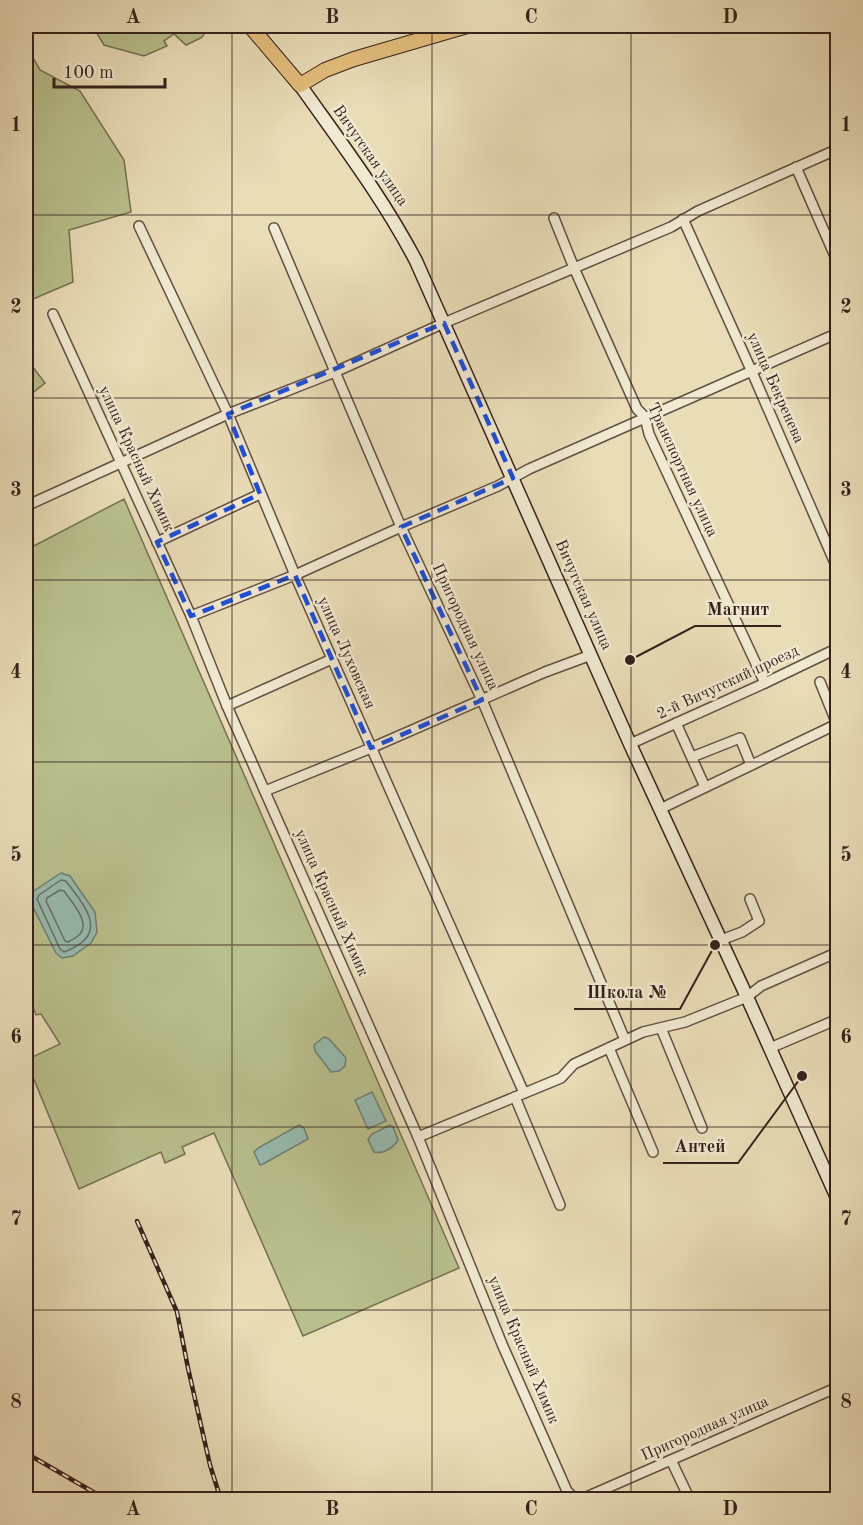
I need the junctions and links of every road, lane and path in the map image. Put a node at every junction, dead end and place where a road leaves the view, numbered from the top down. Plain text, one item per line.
1 (250, 26) edge
2 (467, 26) edge
3 (300, 85) junction
4 (837, 149) edge
5 (796, 166) junction
6 (554, 218) dead end
7 (683, 219) junction
8 (139, 226) dead end
9 (274, 228) dead end
10 (837, 263) edge
11 (574, 268) junction
12 (53, 314) dead end
13 (444, 323) junction
14 (837, 333) edge
15 (335, 372) junction
16 (752, 372) junction
17 (228, 414) junction
18 (645, 417) junction
19 (121, 462) junction
20 (513, 478) junction
21 (260, 494) junction
22 (26, 506) edge
23 (401, 527) junction
24 (157, 542) junction
25 (837, 570) edge
26 (295, 575) junction
27 (191, 616) junction
28 (837, 648) edge
29 (591, 656) junction
30 (332, 659) junction
31 (820, 682) dead end
32 (765, 683) junction
33 (482, 700) junction
34 (227, 706) junction
35 (676, 723) junction
36 (630, 744) junction
37 (371, 748) junction
38 (692, 757) junction
39 (751, 765) junction
40 (705, 787) junction
41 (265, 791) junction
42 (660, 809) junction
43 (750, 899) dead end
44 (721, 940) junction
45 (837, 952) edge
46 (747, 997) junction
47 (837, 1018) edge
48 (661, 1028) junction
49 (625, 1040) junction
50 (609, 1048) junction
51 (770, 1048) junction
52 (519, 1095) junction
53 (702, 1128) dead end
54 (418, 1137) junction
55 (653, 1152) dead end
56 (837, 1200) edge
57 (560, 1205) dead end
58 (837, 1386) edge
59 (671, 1460) junction
60 (581, 1499) edge
61 (690, 1500) edge

1 - 3 main road
2 - 3 main road
3 - 13 main road, Вичугская улица
4 - 5 street
5 - 7 street
5 - 10 street
6 - 11 street, Транспортная улица
7 - 11 street
7 - 16 street, улица Бекренева
8 - 17 street, улица Луховская
9 - 15 street, Пригородная улица
11 - 13 street
11 - 18 street, Транспортная улица
12 - 19 street, улица Красный Химик
13 - 15 street
13 - 20 main road, Вичугская улица
14 - 16 street
15 - 17 street
15 - 23 street, Пригородная улица
16 - 18 street
16 - 25 street, улица Бекренева
17 - 19 street
17 - 21 street, улица Луховская
18 - 20 street
18 - 32 street, Транспортная улица
19 - 22 street
19 - 24 street, улица Красный Химик
20 - 23 street
20 - 29 main road, Вичугская улица
21 - 24 street
21 - 26 street, улица Луховская
23 - 26 street
23 - 33 street, Пригородная улица
24 - 27 street, улица Красный Химик
26 - 27 street
26 - 30 street, улица Луховская
27 - 34 street, улица Красный Химик
28 - 32 street, 2-й Вичугский проезд
29 - 33 street
29 - 36 main road, Вичугская улица
30 - 34 street
30 - 37 street, улица Луховская
31 - 39 street
32 - 35 street, 2-й Вичугский проезд
33 - 37 street
33 - 49 street, Пригородная улица
34 - 41 street, улица Красный Химик
35 - 36 street, 2-й Вичугский проезд
35 - 38 street
36 - 42 main road, Вичугская улица
37 - 41 street
37 - 52 street, улица Луховская
38 - 39 street
38 - 40 street
39 - 40 street
40 - 42 street
41 - 54 street, улица Красный Химик
42 - 44 main road, Вичугская улица
43 - 44 street
44 - 46 main road, Вичугская улица
45 - 46 street
46 - 48 street
46 - 51 main road, Вичугская улица
47 - 51 street
48 - 49 street
48 - 53 street
49 - 50 street
50 - 52 street
50 - 55 street
51 - 56 main road, Вичугская улица
52 - 54 street
52 - 57 street, улица Луховская
54 - 60 street, улица Красный Химик
58 - 59 street, Пригородная улица
59 - 60 street, Пригородная улица
59 - 61 street

